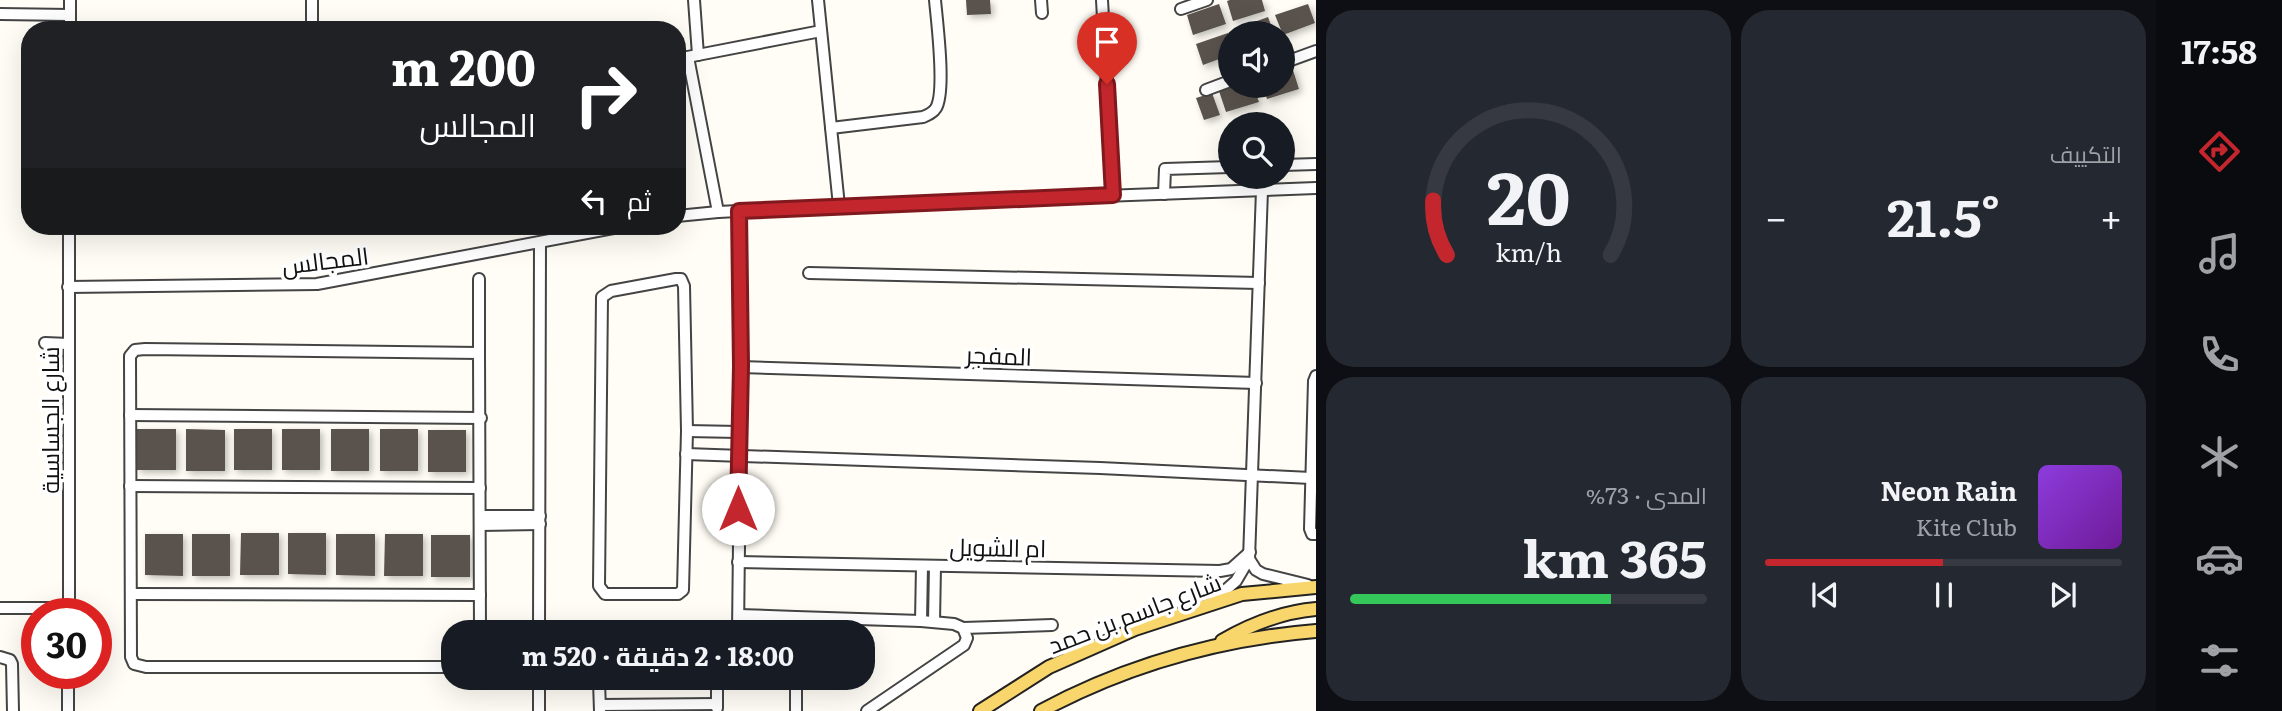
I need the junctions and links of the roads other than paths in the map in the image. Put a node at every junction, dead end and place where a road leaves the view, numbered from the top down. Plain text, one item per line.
1 (70, 0) edge
2 (312, 0) edge
3 (694, 0) edge
4 (818, 0) edge
5 (936, 0) edge
6 (1041, 0) edge
7 (1102, 0) edge
8 (1206, 0) edge
9 (1181, 9) dead end
10 (1042, 13) dead end
11 (0, 14) edge
12 (71, 15) junction
13 (71, 21) edge
14 (312, 21) edge
15 (821, 31) junction
16 (1316, 51) edge
17 (688, 57) edge
18 (1295, 59) edge
19 (1218, 86) edge
20 (1206, 90) dead end
21 (831, 128) junction
22 (1316, 164) edge
23 (1295, 165) edge
24 (1218, 167) edge
25 (1316, 188) edge
26 (1262, 190) junction
27 (1164, 194) junction
28 (1113, 195) junction
29 (839, 206) junction
30 (739, 211) junction
31 (718, 212) junction
32 (686, 215) edge
33 (69, 235) edge
34 (580, 235) edge
35 (540, 243) junction
36 (809, 273) dead end
37 (479, 279) dead end
38 (1259, 284) junction
39 (68, 287) junction
40 (45, 343) dead end
41 (69, 344) junction
42 (479, 352) junction
43 (741, 366) junction
44 (1316, 376) edge
45 (1256, 383) junction
46 (130, 415) junction
47 (481, 418) junction
48 (687, 431) junction
49 (739, 432) junction
50 (687, 454) junction
51 (739, 455) junction
52 (1253, 476) junction
53 (1311, 478) junction
54 (130, 486) junction
55 (480, 488) junction
56 (480, 520) junction
57 (540, 520) junction
58 (1316, 534) edge
59 (1249, 555) junction
60 (738, 562) junction
61 (922, 566) junction
62 (935, 566) junction
63 (1315, 587) edge
64 (131, 594) junction
65 (480, 596) junction
66 (69, 598) edge
67 (1212, 602) junction
68 (0, 608) edge
69 (21, 609) edge
70 (1316, 609) edge
71 (739, 615) junction
72 (796, 617) joint
73 (480, 620) edge
74 (539, 620) edge
75 (739, 620) edge
76 (921, 621) junction
77 (934, 622) junction
78 (1052, 625) dead end
79 (963, 628) junction
80 (1314, 632) edge
81 (1209, 648) junction
82 (0, 657) edge
83 (441, 667) edge
84 (68, 689) edge
85 (539, 690) edge
86 (599, 690) edge
87 (796, 690) edge
88 (717, 707) edge
89 (600, 708) edge
90 (13, 711) edge
91 (68, 711) edge
92 (539, 711) edge
93 (796, 711) edge
94 (867, 711) edge
95 (979, 711) edge
96 (1041, 711) edge

1 - 12 street
2 - 14 street
3 - 17 street
4 - 15 street
5 - 21 street
6 - 10 street
7 - 28 street
8 - 9 street
11 - 12 street
12 - 13 street
15 - 17 street
15 - 21 street
16 - 18 street
17 - 31 street
19 - 20 street
21 - 29 street
22 - 23 street
24 - 27 street
25 - 26 street
26 - 27 street
26 - 38 street
27 - 28 street
28 - 29 street
29 - 30 street
30 - 31 street
30 - 43 street
31 - 32 street
33 - 39 street, شارع الجساسية
34 - 35 street, المجالس
35 - 39 street, المجالس
35 - 57 street
36 - 38 street
37 - 42 street
38 - 45 street
39 - 41 street, شارع الجساسية
40 - 41 street
41 - 66 street, شارع الجساسية
42 - 46 street
42 - 47 street
43 - 45 street, المفجر
43 - 49 street
44 - 53 street
45 - 52 street
46 - 47 street
46 - 54 street
47 - 55 street
48 - 49 street
48 - 50 street
48 - 50 street
49 - 51 street
50 - 51 street
51 - 52 street
51 - 60 street
52 - 53 street
52 - 59 street
53 - 58 street
54 - 55 street
54 - 64 street
55 - 56 street
56 - 57 street
56 - 65 street
57 - 74 street
59 - 62 street, ام الشويل
59 - 63 street
59 - 67 street
60 - 61 street, ام الشويل
60 - 71 street
61 - 62 street, ام الشويل
61 - 76 street
62 - 77 street
63 - 67 main road, شارع جاسم بن حمد
64 - 65 street
64 - 83 street
65 - 73 street
67 - 95 main road, شارع جاسم بن حمد
68 - 69 street
70 - 81 main road
71 - 72 street
71 - 75 street
72 - 76 street
76 - 77 street
77 - 79 street
78 - 79 street
79 - 94 street
80 - 81 main road
81 - 96 main road
82 - 90 street
84 - 91 street
85 - 92 street
86 - 89 street
87 - 93 street
88 - 89 street

